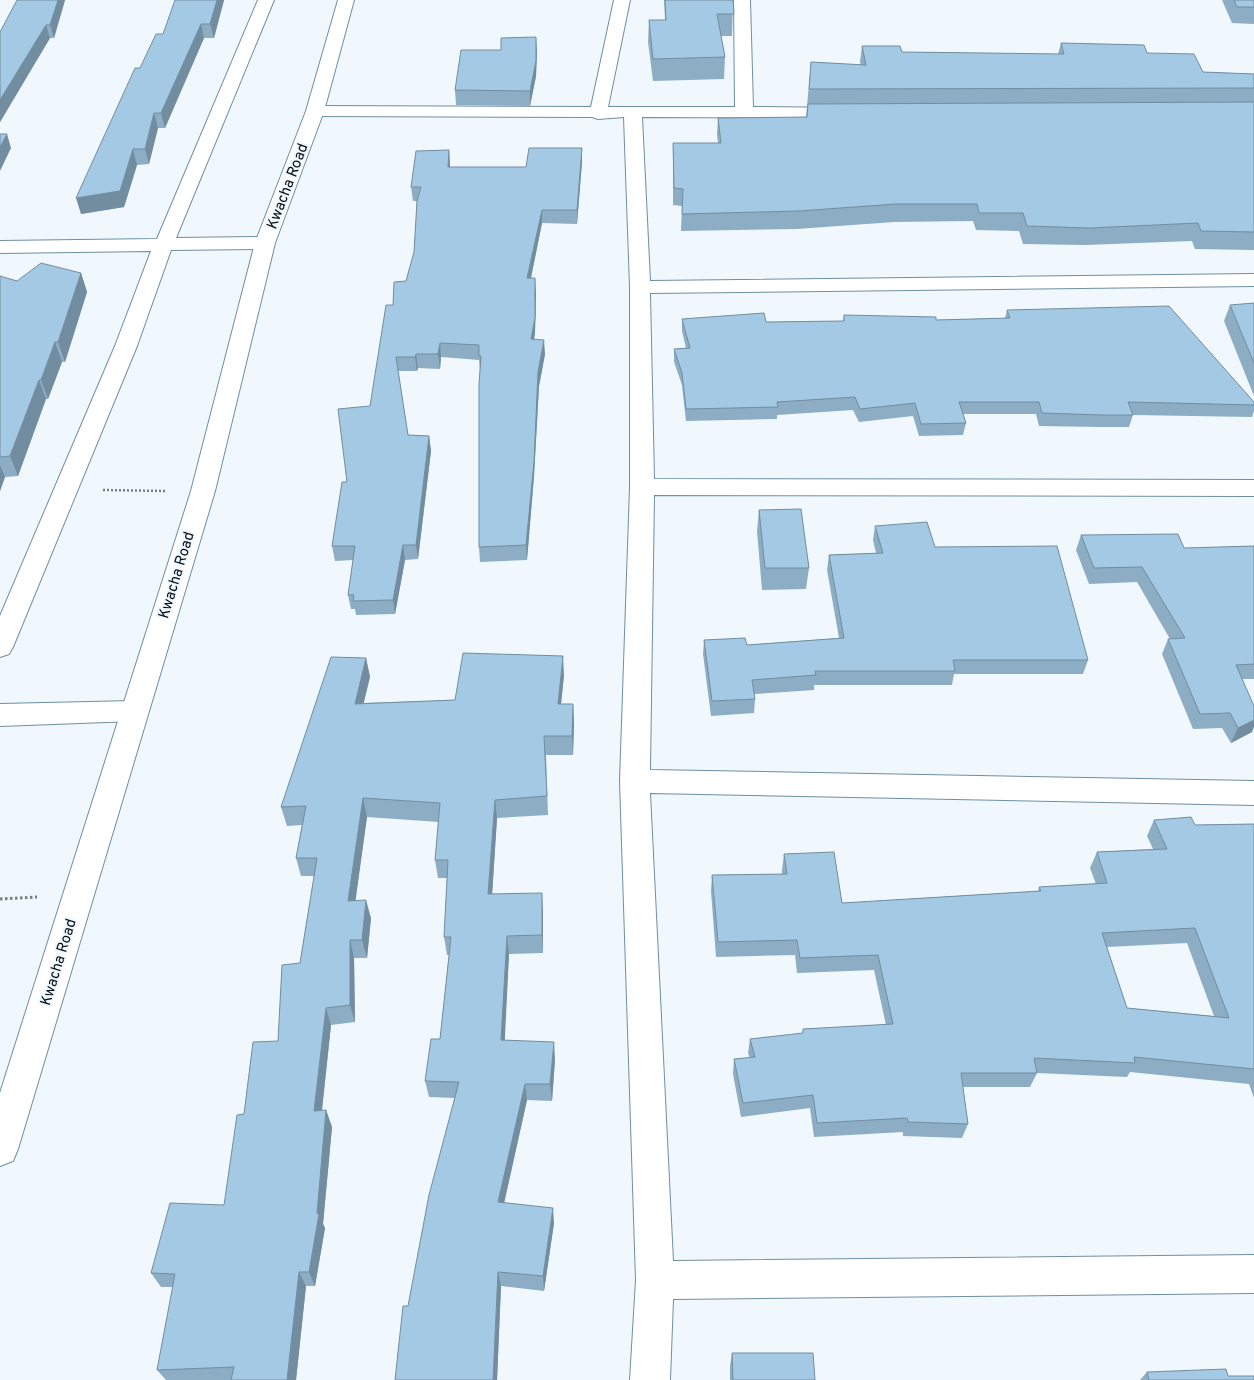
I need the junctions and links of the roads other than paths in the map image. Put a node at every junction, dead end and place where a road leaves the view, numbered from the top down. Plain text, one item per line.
1 (266, 0) edge
2 (346, 0) edge
3 (622, 0) edge
4 (742, 0) edge
5 (315, 111) junction
6 (864, 113) edge
7 (598, 114) junction
8 (633, 114) junction
9 (744, 114) junction
10 (265, 243) junction
11 (165, 246) junction
12 (0, 247) edge
13 (1254, 280) edge
14 (640, 287) junction
15 (642, 487) junction
16 (1254, 488) edge
17 (0, 646) edge
18 (134, 711) junction
19 (0, 715) edge
20 (635, 781) junction
21 (1254, 793) edge
22 (0, 1149) edge
23 (1254, 1274) edge
24 (655, 1280) junction
25 (650, 1380) edge

1 - 11 street
2 - 5 street, Kwacha Road
3 - 7 street
4 - 9 street
5 - 7 street
5 - 10 street, Kwacha Road
6 - 9 street
7 - 8 street
8 - 9 street
8 - 14 street
10 - 11 street
10 - 18 street, Kwacha Road
11 - 12 street
11 - 17 street
13 - 14 street
14 - 15 street
15 - 16 street
15 - 20 street
18 - 19 street
18 - 22 street, Kwacha Road
20 - 21 street
20 - 24 street
23 - 24 street
24 - 25 street

